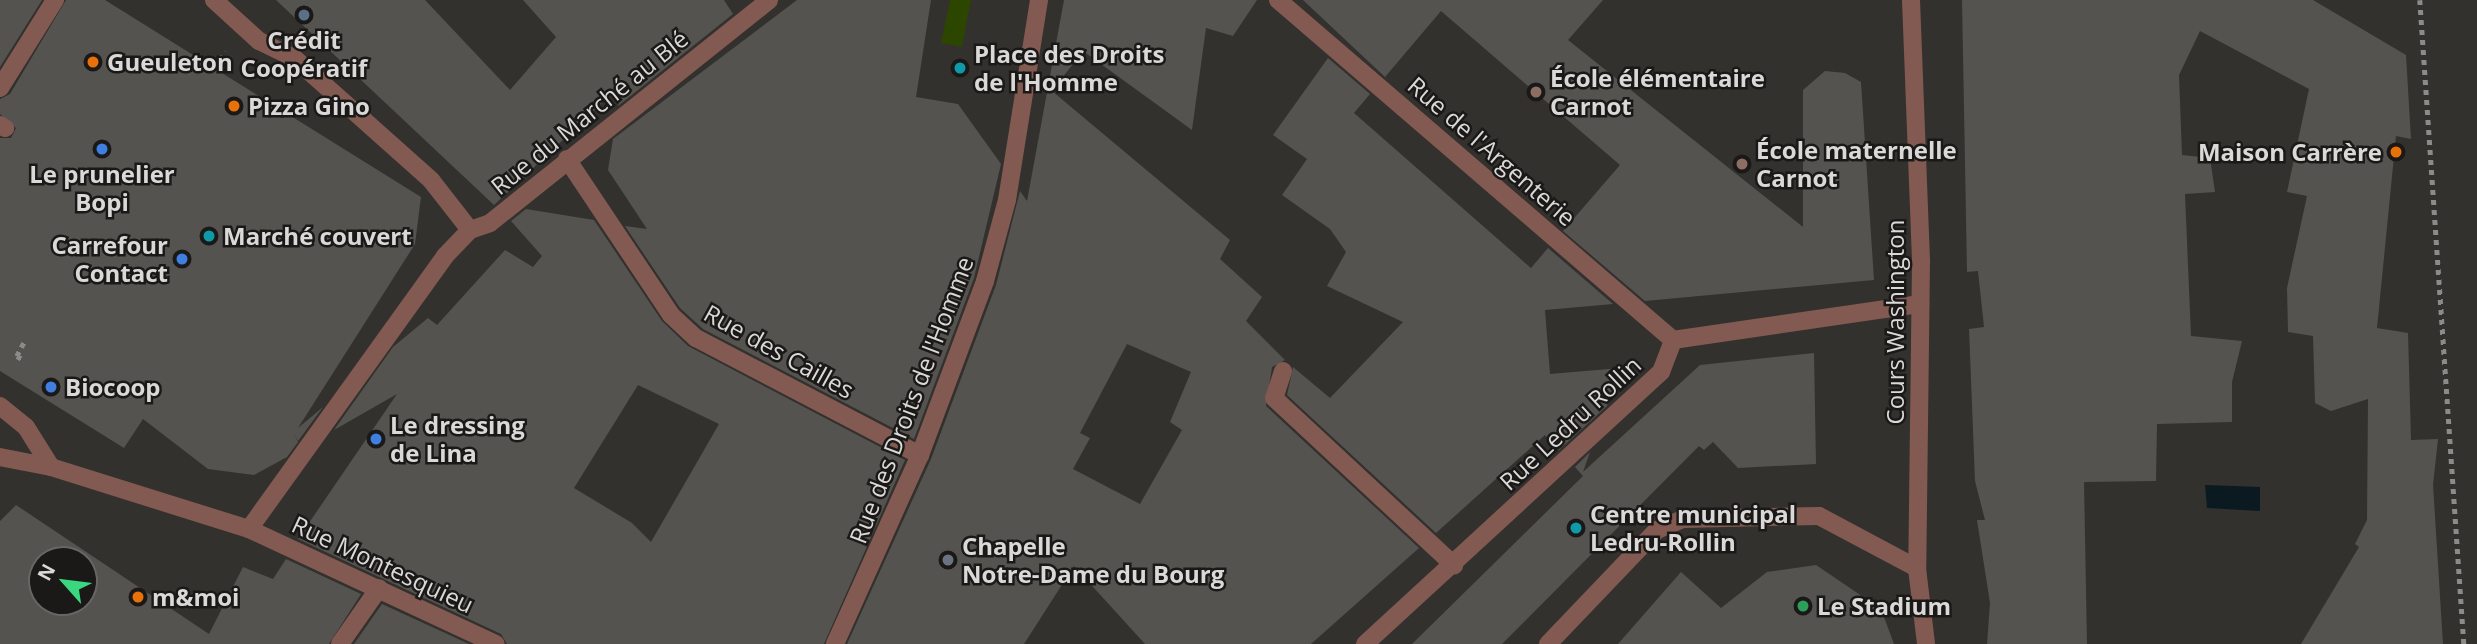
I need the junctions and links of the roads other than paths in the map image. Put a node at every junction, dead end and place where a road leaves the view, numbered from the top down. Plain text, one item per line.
1 (55, 0) edge
2 (214, 0) edge
3 (769, 0) edge
4 (1040, 0) edge
5 (1278, 0) edge
6 (1912, 0) edge
7 (750, 6) edge
8 (0, 88) edge
9 (567, 159) junction
10 (470, 230) junction
11 (1920, 304) junction
12 (1673, 340) junction
13 (1283, 371) dead end
14 (0, 406) edge
15 (920, 454) junction
16 (0, 457) edge
17 (51, 467) junction
18 (249, 529) junction
19 (1454, 565) junction
20 (1917, 568) junction
21 (379, 589) junction
22 (340, 644) edge
23 (496, 644) edge
24 (835, 644) edge
25 (1365, 644) edge
26 (1548, 644) edge
27 (1926, 644) edge

1 - 8 street
2 - 10 street
3 - 7 street, Rue du Marché au Blé
4 - 15 street, Rue des Droits de l'Homme
5 - 12 street, Rue de l'Argenterie
6 - 11 street, Cours Washington
7 - 9 street, Rue du Marché au Blé
9 - 10 street, Rue du Marché au Blé
9 - 15 street, Rue des Cailles
10 - 18 street, Rue du Marché au Blé
11 - 12 street
11 - 20 street, Cours Washington
12 - 19 street, Rue Ledru Rollin
13 - 19 street
14 - 17 street
15 - 24 street, Rue des Droits de l'Homme
16 - 17 street, Rue Montesquieu
17 - 18 street, Rue Montesquieu
18 - 21 street, Rue Montesquieu
19 - 25 street, Rue Ledru Rollin
20 - 26 street
20 - 27 street, Cours Washington
21 - 22 street
21 - 23 street, Rue Montesquieu

